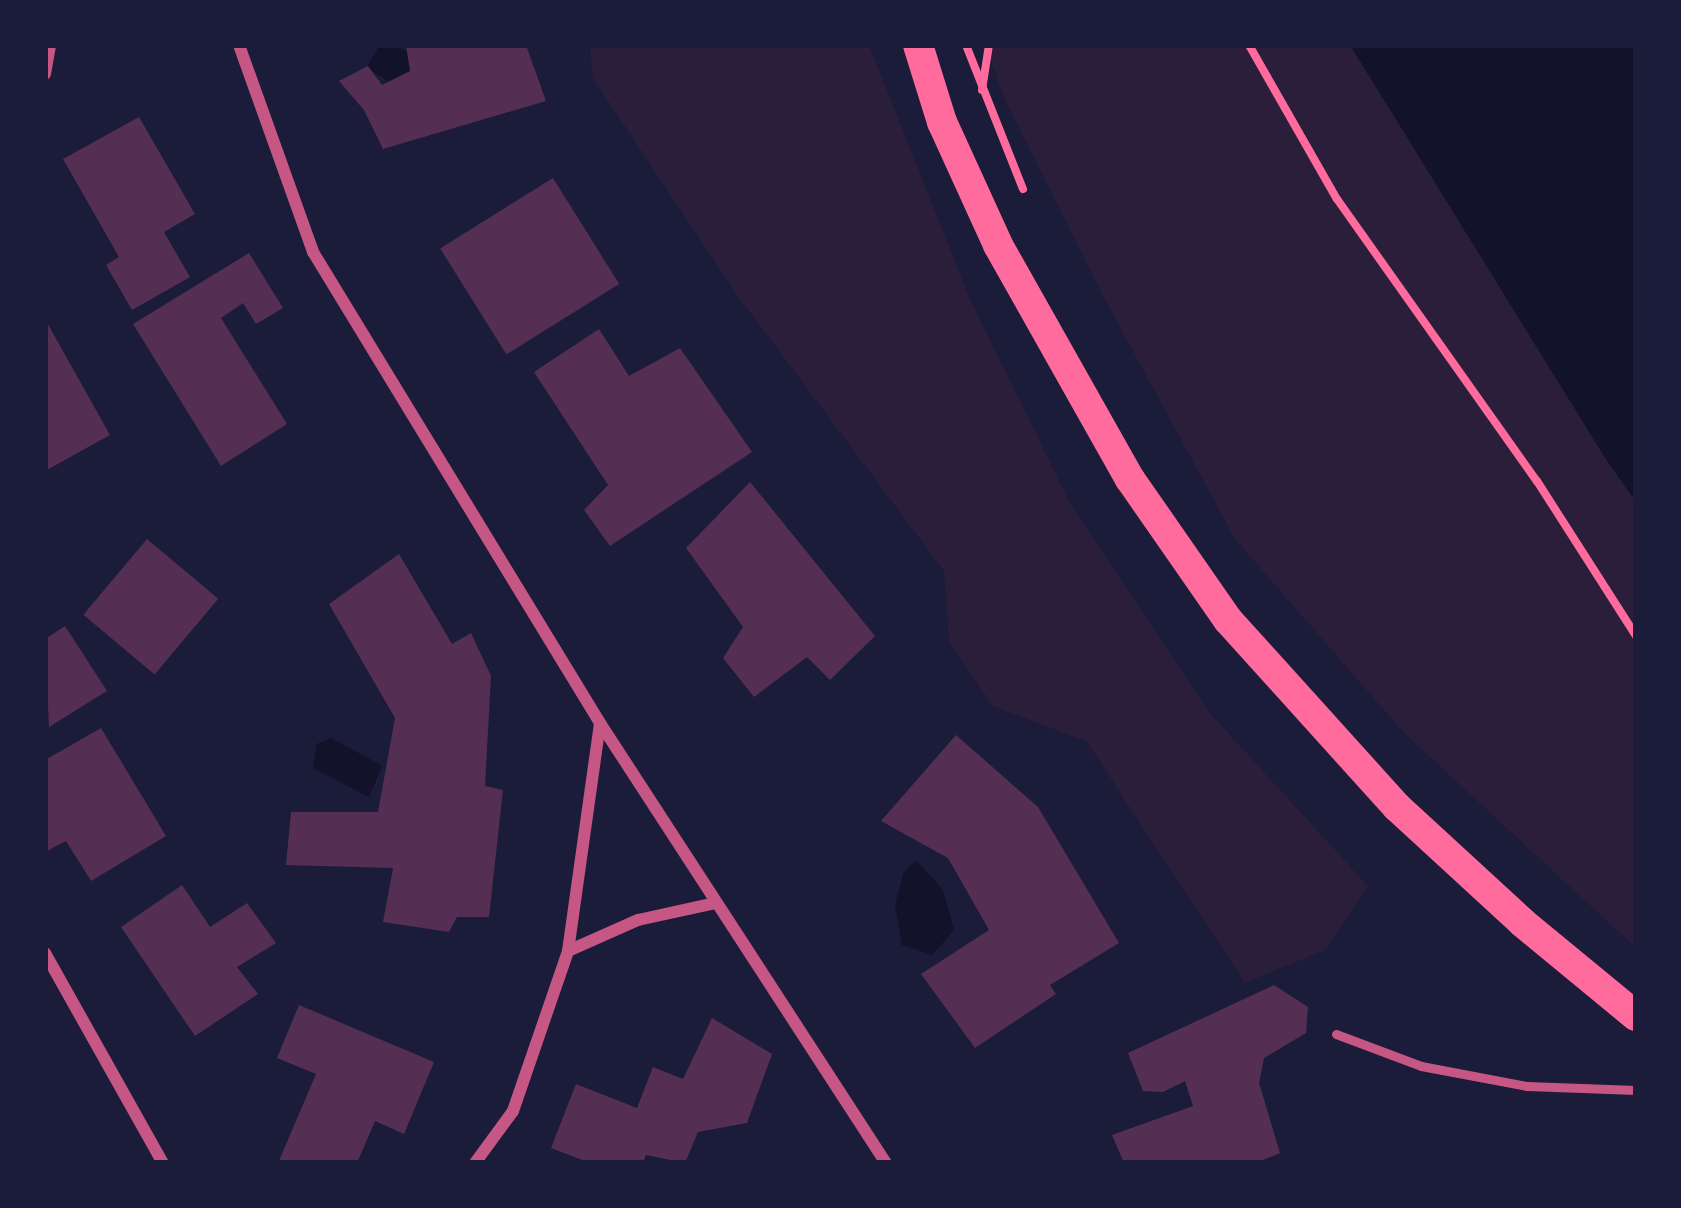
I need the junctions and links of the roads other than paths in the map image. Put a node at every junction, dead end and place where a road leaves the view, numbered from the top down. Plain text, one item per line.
1 (50, 45) edge
2 (239, 45) edge
3 (918, 45) edge
4 (45, 74) edge
5 (600, 722) junction
6 (716, 903) junction
7 (568, 951) junction
8 (45, 953) edge
9 (1636, 1016) edge
10 (1336, 1034) dead end
11 (1636, 1090) edge
12 (163, 1163) edge
13 (475, 1163) edge
14 (886, 1163) edge

1 - 4 street
2 - 5 street
3 - 9 main road
5 - 6 street
5 - 7 street
6 - 7 street
6 - 14 street
7 - 13 street
8 - 12 street
10 - 11 lane

